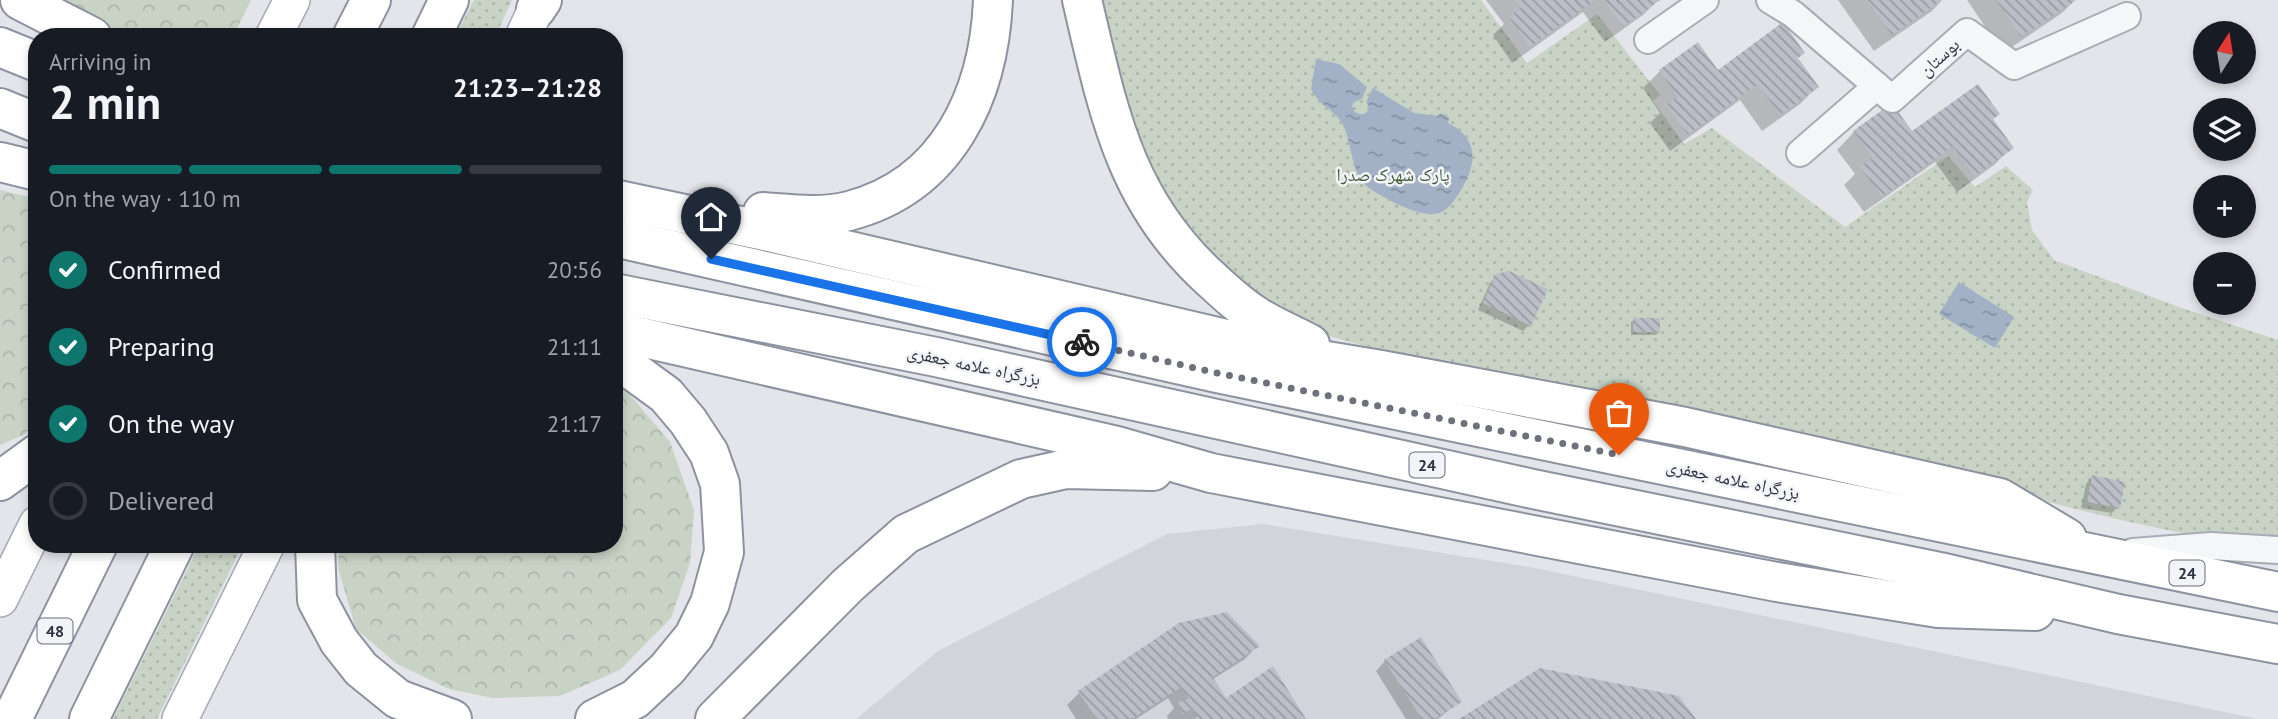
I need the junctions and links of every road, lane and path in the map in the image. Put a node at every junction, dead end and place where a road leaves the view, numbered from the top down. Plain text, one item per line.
1 (20, 0) edge
2 (292, 0) edge
3 (371, 0) edge
4 (449, 0) edge
5 (993, 0) edge
6 (1082, 0) edge
7 (1705, 0) edge
8 (1770, 0) edge
9 (0, 8) edge
10 (2127, 16) dead end
11 (51, 28) edge
12 (74, 28) edge
13 (278, 28) edge
14 (357, 28) edge
15 (435, 28) edge
16 (1648, 40) dead end
17 (0, 47) edge
18 (28, 58) edge
19 (1877, 86) junction
20 (0, 108) edge
21 (28, 119) edge
22 (1800, 153) dead end
23 (623, 199) edge
24 (623, 200) edge
25 (623, 239) edge
26 (623, 295) edge
27 (623, 333) edge
28 (623, 364) edge
29 (1381, 370) junction
30 (28, 461) edge
31 (1211, 473) junction
32 (0, 481) edge
33 (28, 542) edge
34 (2278, 550) edge
35 (94, 553) edge
36 (171, 553) edge
37 (263, 553) edge
38 (315, 553) edge
39 (2096, 555) junction
40 (2278, 592) edge
41 (0, 599) edge
42 (2118, 614) junction
43 (2240, 637) junction
44 (2278, 644) edge
45 (2278, 655) edge
46 (12, 719) edge
47 (89, 719) edge
48 (180, 719) edge
49 (452, 719) edge
50 (595, 719) edge
51 (715, 719) edge

1 - 12 highway
2 - 13 main road
3 - 14 highway
4 - 15 highway
5 - 23 highway
6 - 29 highway
7 - 16 street
8 - 19 street
9 - 11 highway
10 - 19 street, بوستان
17 - 18 highway
19 - 22 street
20 - 21 highway
24 - 29 highway
25 - 39 highway, بزرگراه علامه جعفری / 24
26 - 42 highway, بزرگراه علامه جعفری / 24
27 - 31 highway
28 - 50 highway
29 - 39 highway
30 - 32 highway
31 - 42 highway
31 - 51 highway
33 - 41 main road
34 - 39 street
35 - 46 highway, 48
36 - 47 highway
37 - 48 main road
38 - 49 highway
39 - 40 highway, بزرگراه علامه جعفری / 24
42 - 43 highway, بزرگراه علامه جعفری / 24
43 - 44 highway, بزرگراه علامه جعفری / 24
43 - 45 street

